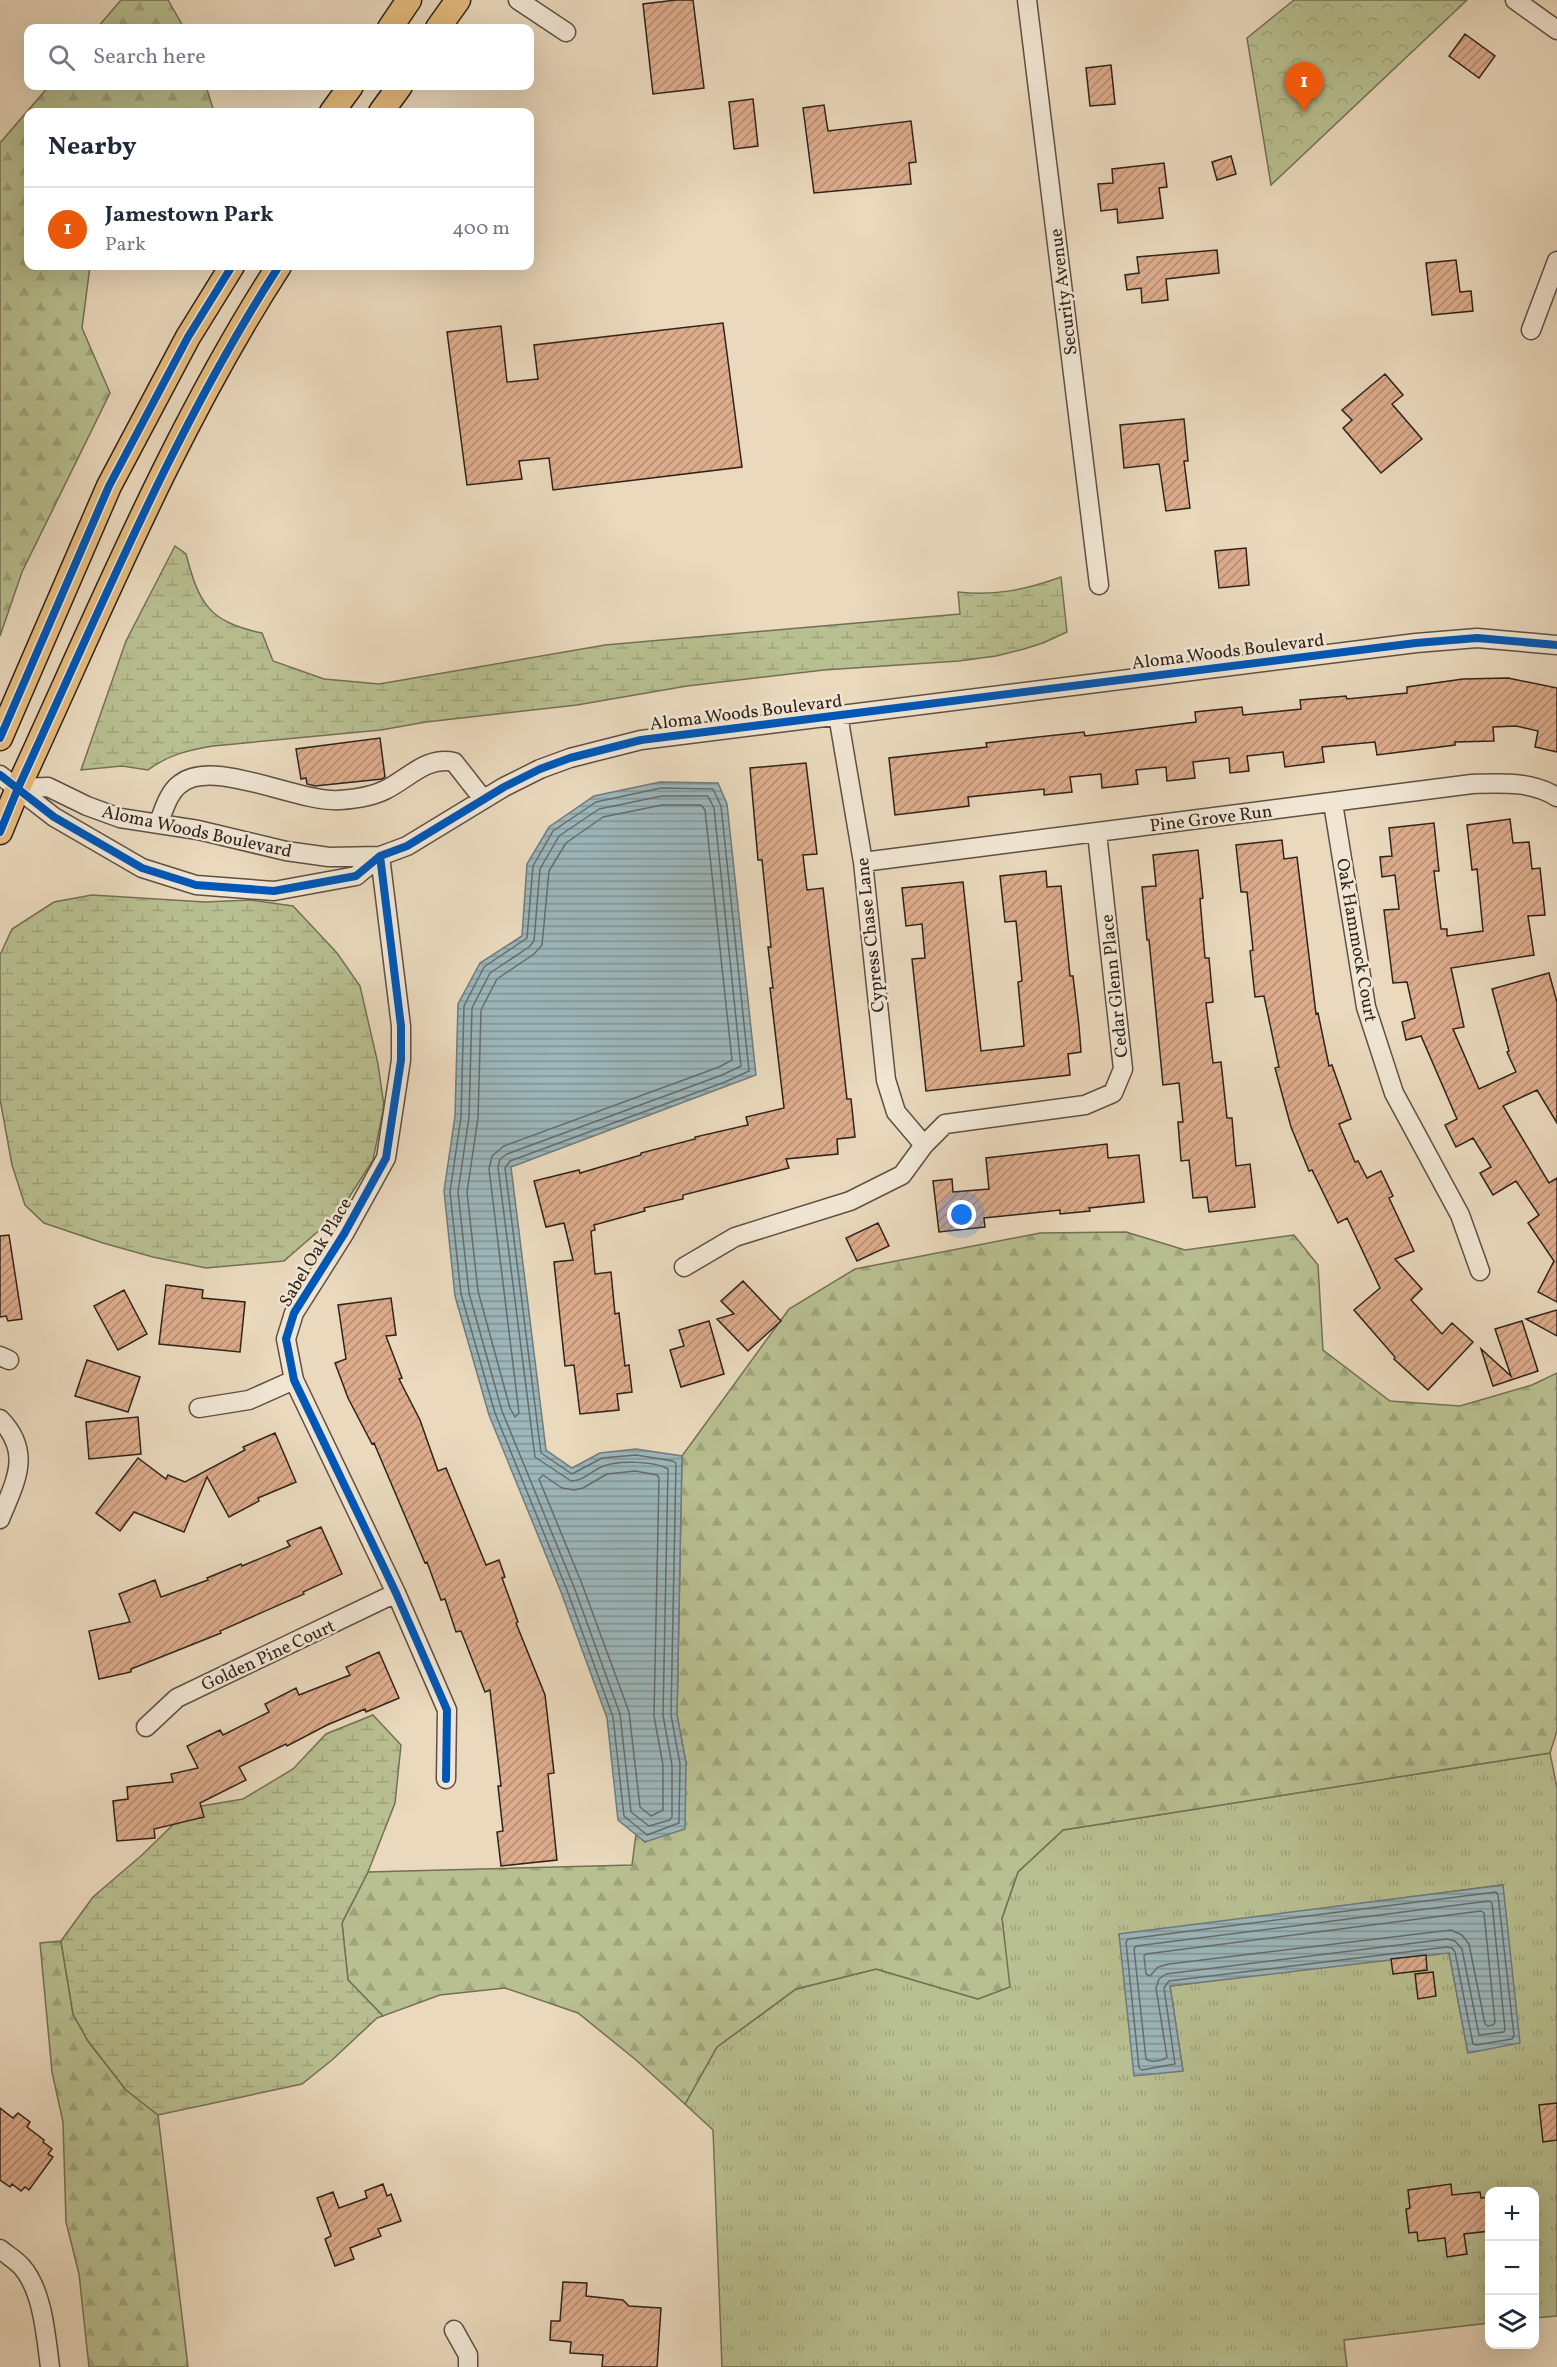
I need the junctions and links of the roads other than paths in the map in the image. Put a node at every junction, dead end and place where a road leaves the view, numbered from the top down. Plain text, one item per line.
1 (409, 0) edge
2 (458, 0) edge
3 (518, 0) edge
4 (1027, 0) edge
5 (1515, 0) edge
6 (393, 24) edge
7 (441, 24) edge
8 (1557, 30) edge
9 (566, 32) dead end
10 (348, 90) edge
11 (397, 90) edge
12 (335, 108) edge
13 (384, 108) edge
14 (1557, 261) edge
15 (230, 270) edge
16 (277, 270) edge
17 (1531, 330) dead end
18 (1098, 585) dead end
19 (1557, 645) edge
20 (838, 715) junction
21 (0, 738) edge
22 (9, 781) edge
23 (1557, 797) edge
24 (483, 799) junction
25 (1333, 803) junction
26 (158, 824) junction
27 (0, 832) edge
28 (1097, 833) junction
29 (380, 856) junction
30 (863, 862) junction
31 (924, 1144) junction
32 (684, 1267) dead end
33 (1480, 1271) dead end
34 (294, 1380) junction
35 (199, 1408) dead end
36 (0, 1419) edge
37 (0, 1519) edge
38 (396, 1593) junction
39 (146, 1727) dead end
40 (446, 1779) dead end
41 (0, 2249) edge
42 (454, 2330) dead end
43 (50, 2367) edge
44 (468, 2367) edge

1 - 6 main road
2 - 7 main road
3 - 9 street
4 - 18 street, Security Avenue
5 - 8 street
10 - 12 main road
11 - 13 main road
14 - 17 street
15 - 21 main road
16 - 22 main road
19 - 20 street, Aloma Woods Boulevard
20 - 24 street, Aloma Woods Boulevard
20 - 30 street, Cypress Chase Lane
22 - 26 street, Aloma Woods Boulevard
22 - 27 main road
22 - 29 street, Aloma Woods Boulevard
23 - 25 street, Pine Grove Run
24 - 26 street
24 - 29 street, Aloma Woods Boulevard
25 - 28 street, Pine Grove Run
25 - 33 street, Oak Hammock Court
26 - 29 street, Aloma Woods Boulevard
28 - 30 street, Pine Grove Run
28 - 31 street, Cedar Glenn Place
29 - 34 street, Sabel Oak Place
30 - 31 street, Cypress Chase Lane
31 - 32 street, Cedar Glenn Place
34 - 35 street
34 - 38 street, Sabel Oak Place
36 - 37 street
38 - 39 street, Golden Pine Court
38 - 40 street, Sabel Oak Place
41 - 43 street
42 - 44 street

